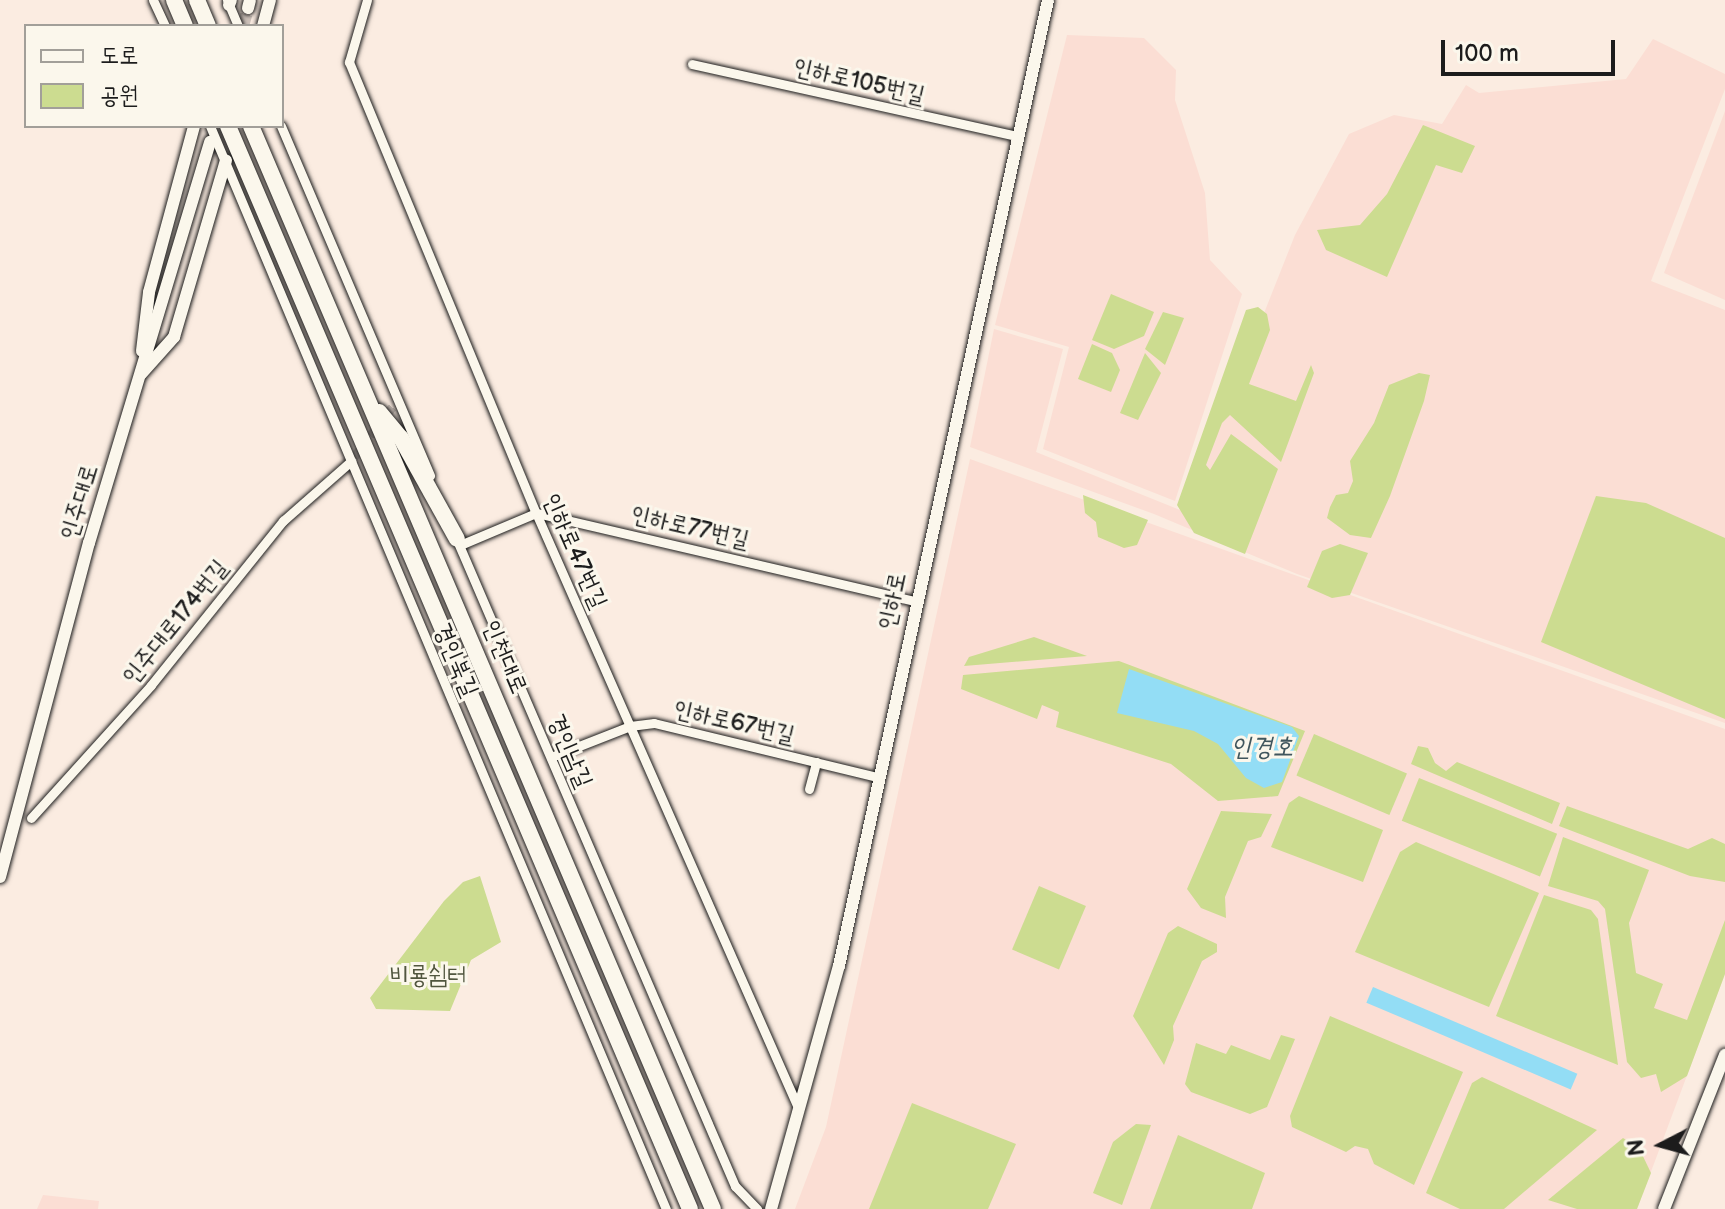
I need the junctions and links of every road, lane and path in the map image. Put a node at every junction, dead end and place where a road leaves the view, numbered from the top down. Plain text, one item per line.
1 (153, 0) edge
2 (174, 0) edge
3 (197, 0) edge
4 (270, 0) edge
5 (367, 0) edge
6 (1048, 0) edge
7 (229, 2) edge
8 (164, 24) edge
9 (184, 24) edge
10 (207, 24) edge
11 (237, 24) edge
12 (264, 24) edge
13 (692, 64) dead end
14 (193, 128) edge
15 (211, 128) edge
16 (229, 128) edge
17 (252, 128) edge
18 (282, 128) edge
19 (1018, 136) junction
20 (210, 142) dead end
21 (226, 160) junction
22 (141, 374) junction
23 (368, 398) junction
24 (352, 460) junction
25 (536, 513) junction
26 (458, 542) junction
27 (914, 601) junction
28 (630, 726) junction
29 (551, 757) junction
30 (816, 762) junction
31 (877, 777) junction
32 (809, 789) dead end
33 (18, 808) junction
34 (31, 818) junction
35 (11, 835) junction
36 (0, 877) edge
37 (1725, 1055) edge
38 (799, 1110) junction
39 (666, 1209) edge
40 (690, 1209) edge
41 (713, 1209) edge
42 (757, 1209) edge
43 (771, 1209) edge
44 (1664, 1209) edge

1 - 8 street
2 - 9 highway
3 - 10 highway
4 - 12 main road
5 - 25 street, 인하로47번길
6 - 19 main road, 인하로
7 - 11 street
13 - 19 street, 인하로105번길
14 - 22 main road
15 - 21 street, 경인북길
16 - 40 highway, 인천대로
17 - 23 highway, 인천대로
18 - 26 street, 경인남길
19 - 27 main road, 인하로
20 - 22 main road, 인주대로
21 - 22 main road
21 - 24 street, 경인북길
22 - 33 main road, 인주대로
23 - 26 highway
23 - 41 highway, 인천대로
24 - 34 street, 인주대로174번길
24 - 39 street, 경인북길
25 - 26 street
25 - 27 street, 인하로77번길
25 - 28 street, 인하로47번길
26 - 29 street, 경인남길
27 - 31 main road, 인하로
28 - 29 street, 인하로67번길
28 - 30 street, 인하로67번길
28 - 38 street, 인하로47번길
29 - 42 street, 경인남길
30 - 31 street, 인하로67번길
30 - 32 street, 인하로67번길
31 - 38 main road, 인하로
33 - 34 street
33 - 35 main road, 인주대로
34 - 35 street, 인주대로174번길
35 - 36 main road, 인주대로
37 - 44 main road
38 - 43 main road, 인하로

